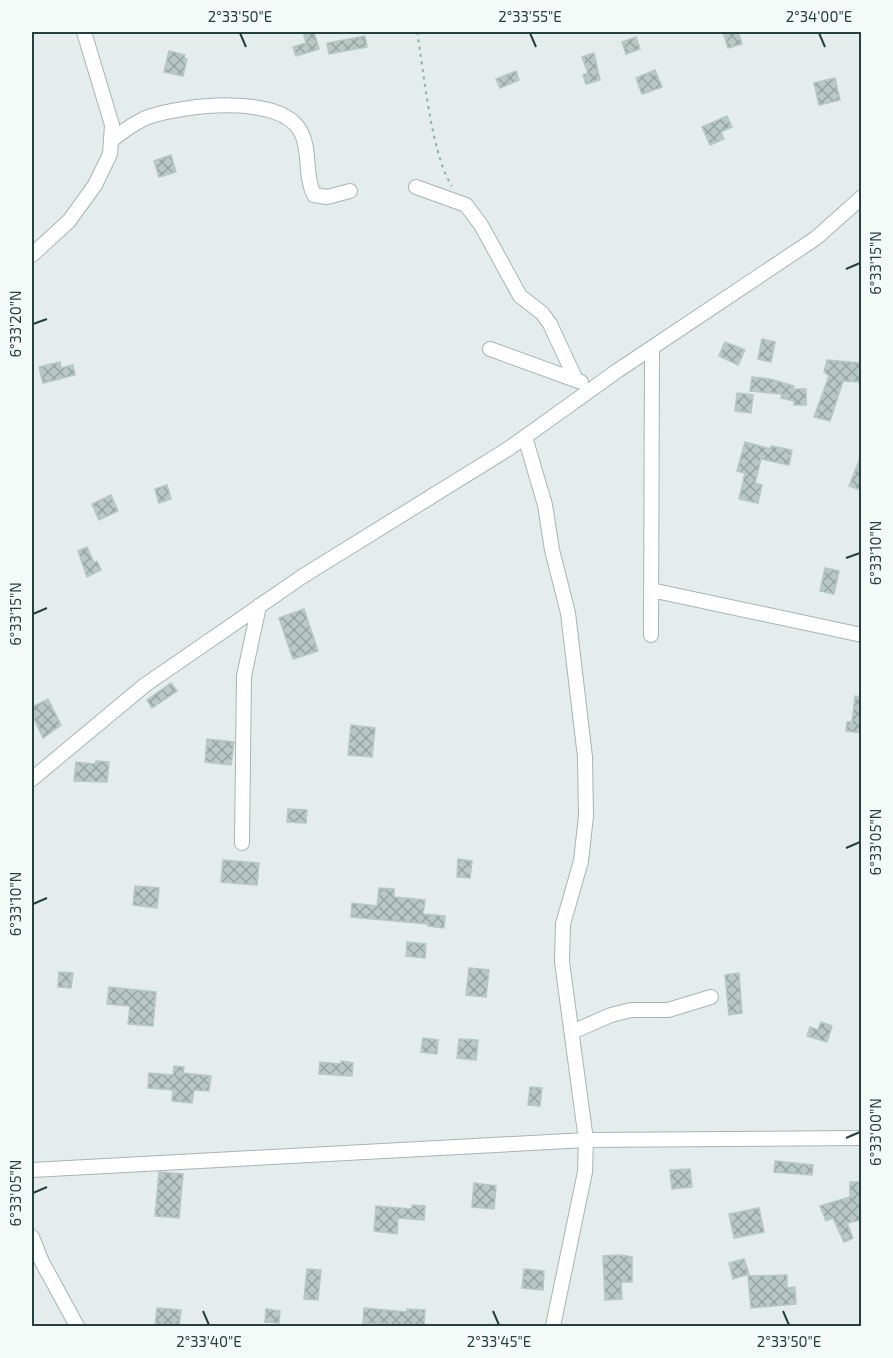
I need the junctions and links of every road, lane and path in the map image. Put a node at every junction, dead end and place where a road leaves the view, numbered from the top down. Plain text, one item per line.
1 (84, 32) edge
2 (417, 32) edge
3 (113, 139) junction
4 (452, 186) dead end
5 (416, 187) dead end
6 (350, 191) dead end
7 (861, 197) edge
8 (32, 255) edge
9 (490, 348) dead end
10 (652, 348) junction
11 (576, 380) junction
12 (594, 389) junction
13 (525, 437) junction
14 (651, 590) junction
15 (260, 606) junction
16 (651, 635) dead end
17 (861, 635) edge
18 (32, 779) edge
19 (242, 843) dead end
20 (711, 997) dead end
21 (572, 1032) junction
22 (861, 1138) edge
23 (586, 1140) junction
24 (32, 1170) edge
25 (32, 1236) edge
26 (77, 1326) edge
27 (553, 1326) edge

1 - 3 street
2 - 4 path
3 - 6 street
3 - 8 street
5 - 11 street
7 - 10 street
9 - 11 street
10 - 12 street
10 - 14 street
11 - 12 street
12 - 13 street
13 - 15 street
13 - 21 street
14 - 16 street
14 - 17 street
15 - 18 street
15 - 19 street
20 - 21 street
21 - 23 street
22 - 23 street
23 - 24 street
23 - 27 street
25 - 26 street

